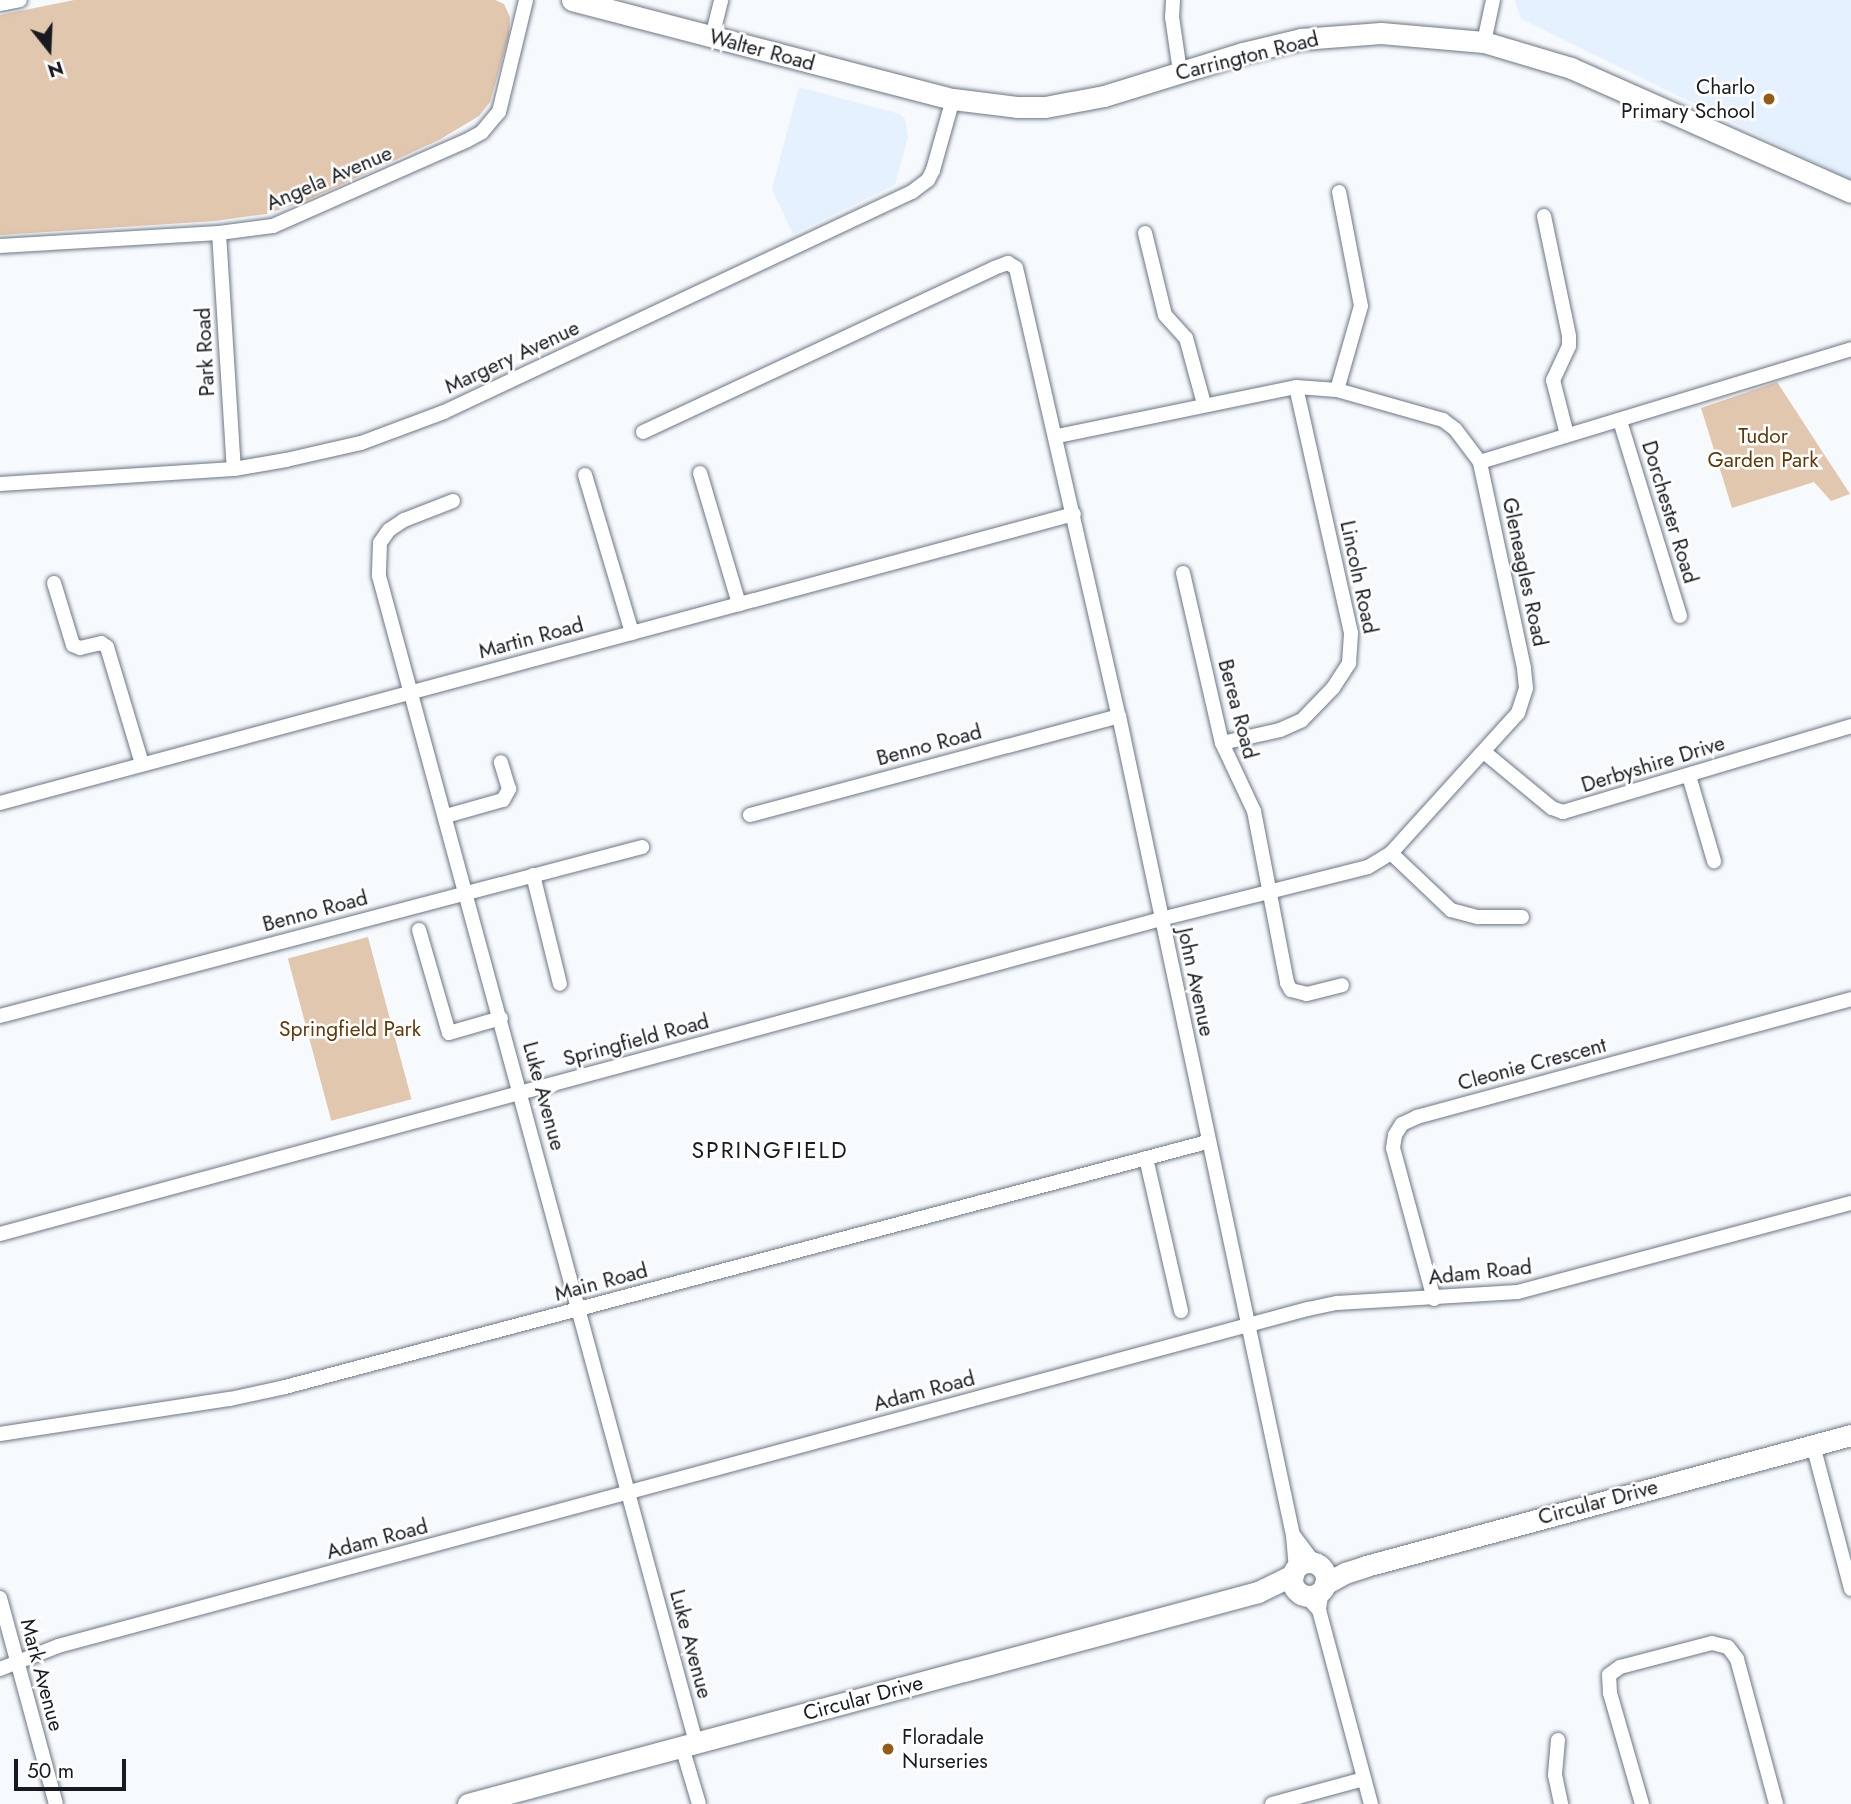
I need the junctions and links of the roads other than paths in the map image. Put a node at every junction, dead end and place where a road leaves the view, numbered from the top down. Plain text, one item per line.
1 (20, 0) edge
2 (526, 0) edge
3 (572, 0) edge
4 (721, 0) edge
5 (1173, 0) edge
6 (1493, 0) edge
7 (0, 4) edge
8 (712, 37) junction
9 (1484, 42) junction
10 (1180, 71) junction
11 (953, 99) junction
12 (1851, 191) edge
13 (1339, 192) dead end
14 (1544, 216) dead end
15 (219, 233) junction
16 (1145, 233) dead end
17 (0, 246) edge
18 (1851, 349) edge
19 (1296, 387) junction
20 (1337, 390) junction
21 (1203, 404) junction
22 (1620, 421) junction
23 (643, 432) dead end
24 (1567, 435) junction
25 (1057, 436) junction
26 (1480, 462) junction
27 (233, 469) junction
28 (700, 472) dead end
29 (585, 475) dead end
30 (0, 484) edge
31 (453, 501) dead end
32 (1074, 514) junction
33 (1183, 573) dead end
34 (54, 583) dead end
35 (739, 604) junction
36 (1680, 616) dead end
37 (632, 633) junction
38 (412, 692) junction
39 (1119, 716) junction
40 (1851, 726) edge
41 (1222, 743) junction
42 (1484, 751) junction
43 (500, 762) dead end
44 (142, 764) junction
45 (1689, 776) junction
46 (0, 803) edge
47 (750, 815) dead end
48 (446, 816) junction
49 (642, 847) dead end
50 (1391, 853) junction
51 (1714, 861) dead end
52 (533, 875) junction
53 (1269, 892) junction
54 (467, 893) junction
55 (1522, 917) dead end
56 (1161, 919) junction
57 (419, 930) dead end
58 (560, 984) dead end
59 (1342, 985) dead end
60 (1851, 999) edge
61 (0, 1016) edge
62 (501, 1018) junction
63 (521, 1093) junction
64 (1207, 1142) junction
65 (1146, 1158) junction
66 (1851, 1203) edge
67 (0, 1234) edge
68 (1434, 1299) junction
69 (580, 1310) junction
70 (1181, 1311) dead end
71 (1247, 1327) junction
72 (0, 1434) edge
73 (1851, 1435) edge
74 (1812, 1445) junction
75 (629, 1492) junction
76 (1310, 1583) junction
77 (1851, 1589) edge
78 (0, 1598) edge
79 (16, 1661) junction
80 (0, 1669) edge
81 (1558, 1740) dead end
82 (689, 1745) junction
83 (1364, 1779) junction
84 (56, 1804) edge
85 (468, 1804) edge
86 (699, 1804) edge
87 (1272, 1804) edge
88 (1371, 1804) edge
89 (1561, 1804) edge
90 (1642, 1804) edge
91 (1776, 1804) edge

1 - 7 street
2 - 15 street, Angela Avenue
3 - 8 street, Walter Road
4 - 8 street
5 - 10 street
6 - 9 street
8 - 11 street, Walter Road
9 - 10 street, Carrington Road
9 - 12 street, Carrington Road
10 - 11 street, Carrington Road
11 - 27 street, Margery Avenue
13 - 20 street
14 - 24 street
15 - 17 street, Angela Avenue
15 - 27 street, Park Road
16 - 21 street
18 - 22 street
19 - 20 street, Gleneagles Road
19 - 21 street, Gleneagles Road
19 - 41 street, Lincoln Road
20 - 26 street, Gleneagles Road
21 - 25 street, Gleneagles Road
22 - 24 street
22 - 36 street, Dorchester Road
23 - 25 street, John Avenue
24 - 26 street
25 - 32 street, John Avenue
26 - 42 street, Gleneagles Road
27 - 30 street, Margery Avenue
28 - 35 street
29 - 37 street
31 - 38 street, Luke Avenue
32 - 35 street, Martin Road
32 - 39 street, John Avenue
33 - 41 street, Berea Road
34 - 44 street
35 - 37 street, Martin Road
37 - 38 street, Martin Road
38 - 44 street, Martin Road
38 - 48 street, Luke Avenue
39 - 47 street, Benno Road
39 - 56 street, John Avenue
40 - 45 street, Derbyshire Drive
41 - 53 street, Berea Road
42 - 45 street, Derbyshire Drive
42 - 50 street, Gleneagles Road
43 - 48 street
44 - 46 street, Martin Road
45 - 51 street
48 - 54 street, Luke Avenue
49 - 52 street, Benno Road
50 - 53 street, Gleneagles Road
50 - 55 street
52 - 54 street, Benno Road
52 - 58 street
53 - 56 street, Gleneagles Road
53 - 59 street, Berea Road
54 - 61 street, Benno Road
54 - 62 street, Luke Avenue
56 - 63 street, Springfield Road
56 - 64 street, John Avenue
57 - 62 street
60 - 68 street, Cleonie Crescent
62 - 63 street, Luke Avenue
63 - 67 street, Springfield Road
63 - 69 street, Luke Avenue
64 - 65 street, Main Road
64 - 71 street, John Avenue
65 - 69 street, Main Road
65 - 70 street
66 - 68 street, Adam Road
68 - 71 street, Adam Road
69 - 72 street, Main Road
69 - 75 street, Luke Avenue
71 - 75 street, Adam Road
71 - 76 street, John Avenue
73 - 74 street, Circular Drive
74 - 76 street, Circular Drive
74 - 77 street
75 - 79 street, Adam Road
75 - 82 street, Luke Avenue
76 - 82 street, Circular Drive
76 - 83 street
78 - 79 street, Mark Avenue
79 - 80 street, Adam Road
79 - 84 street, Mark Avenue
81 - 89 street
82 - 85 street, Circular Drive
82 - 86 street, Luke Avenue
83 - 87 street
83 - 88 street
90 - 91 street

